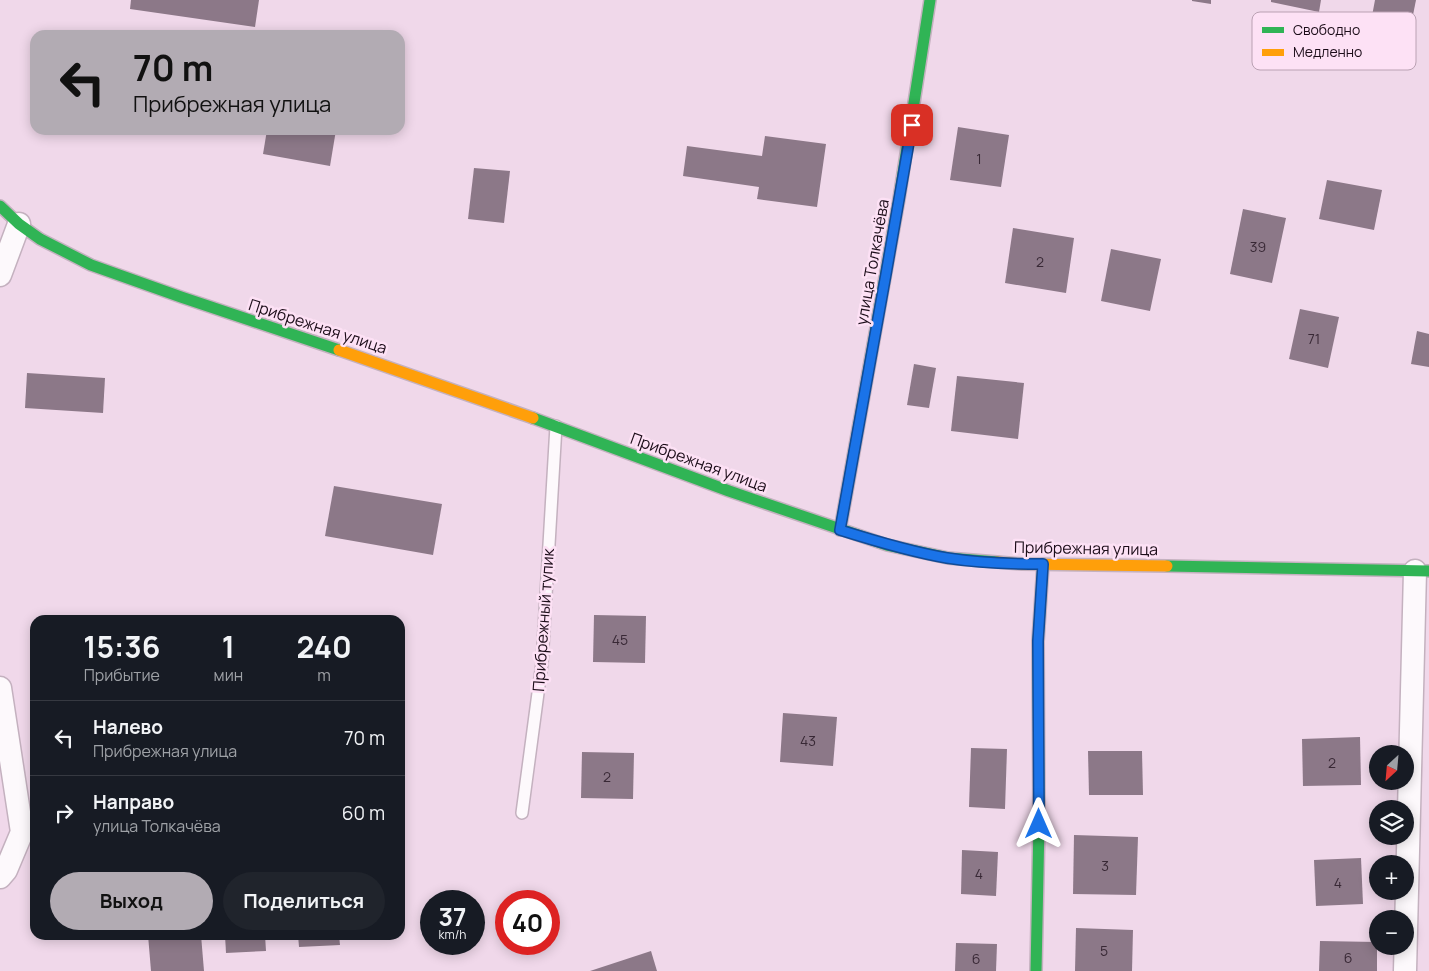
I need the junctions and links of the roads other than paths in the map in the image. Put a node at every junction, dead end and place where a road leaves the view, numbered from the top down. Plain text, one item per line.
1 (930, 0) edge
2 (0, 206) edge
3 (19, 224) junction
4 (0, 275) edge
5 (556, 426) junction
6 (840, 530) junction
7 (1043, 564) junction
8 (1422, 571) edge
9 (0, 688) edge
10 (522, 813) dead end
11 (0, 877) edge
12 (1036, 971) edge
13 (1405, 971) edge

1 - 6 street, улица Толкачёва
2 - 3 street, Прибрежная улица
3 - 4 street
3 - 5 street, Прибрежная улица
5 - 6 street, Прибрежная улица
5 - 10 lane, Прибрежный тупик
6 - 7 street, Прибрежная улица
7 - 8 street, Прибрежная улица
7 - 12 street
8 - 13 street
9 - 11 street

